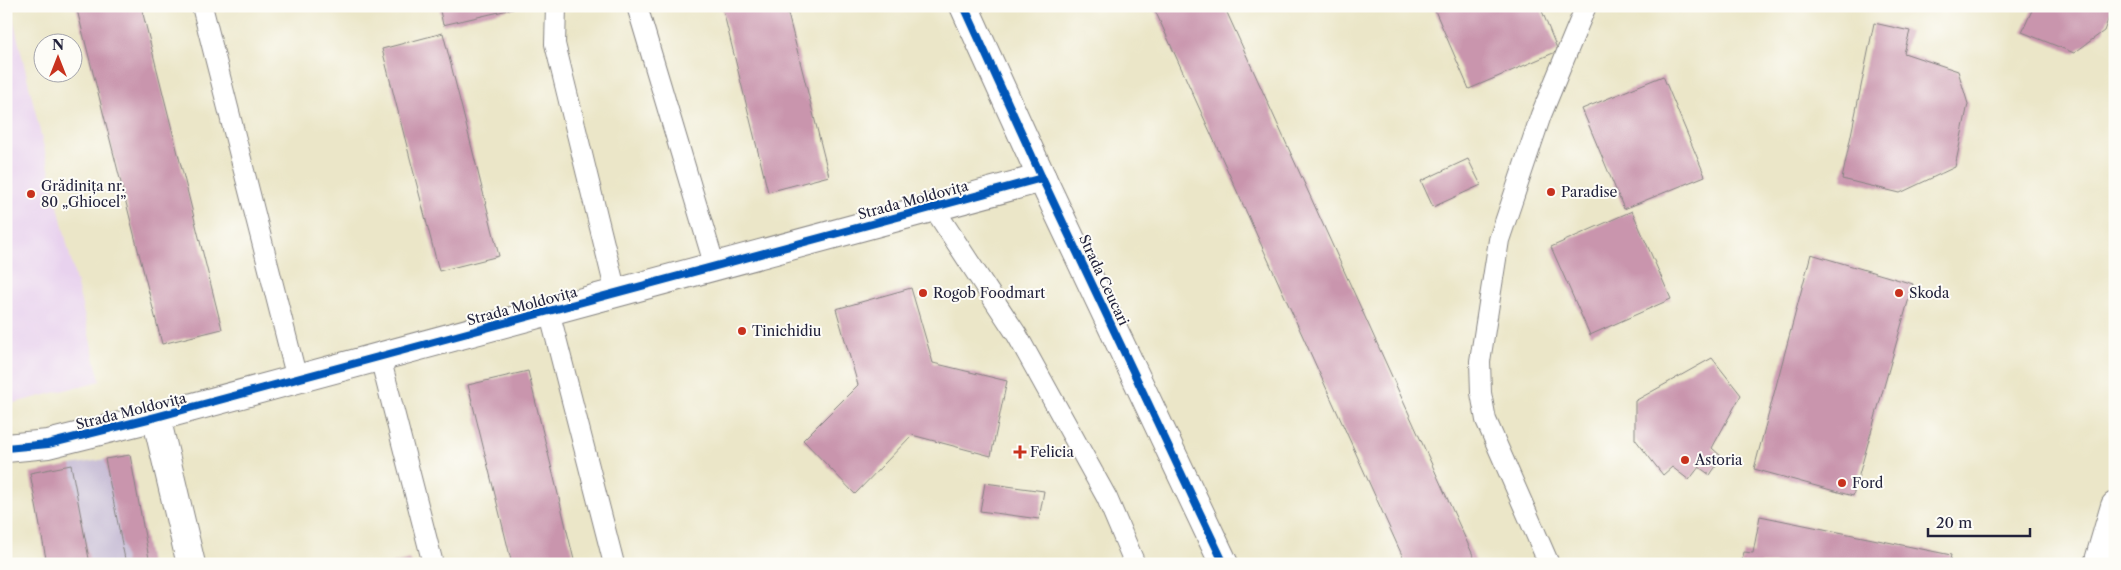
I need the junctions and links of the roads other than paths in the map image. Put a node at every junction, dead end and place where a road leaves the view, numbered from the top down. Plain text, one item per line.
1 (202, 6) edge
2 (556, 6) edge
3 (637, 6) edge
4 (964, 6) edge
5 (1586, 6) edge
6 (1042, 178) junction
7 (933, 207) junction
8 (715, 267) junction
9 (616, 293) junction
10 (550, 311) junction
11 (380, 357) junction
12 (298, 379) junction
13 (156, 418) junction
14 (6, 448) edge
15 (2115, 506) edge
16 (191, 564) edge
17 (433, 564) edge
18 (614, 564) edge
19 (1135, 564) edge
20 (1224, 564) edge
21 (1549, 564) edge
22 (2098, 564) edge

1 - 12 lane
2 - 9 lane
3 - 8 lane
4 - 6 main road, Strada Ceucari
5 - 21 lane
6 - 7 main road, Strada Moldovița
6 - 20 main road, Strada Ceucari
7 - 8 main road, Strada Moldovița
7 - 19 lane
8 - 9 main road, Strada Moldovița
9 - 10 main road, Strada Moldovița
10 - 11 main road, Strada Moldovița
10 - 18 lane
11 - 12 main road, Strada Moldovița
11 - 17 lane
12 - 13 main road, Strada Moldovița
13 - 14 main road, Strada Moldovița
13 - 16 main road
15 - 22 main road

